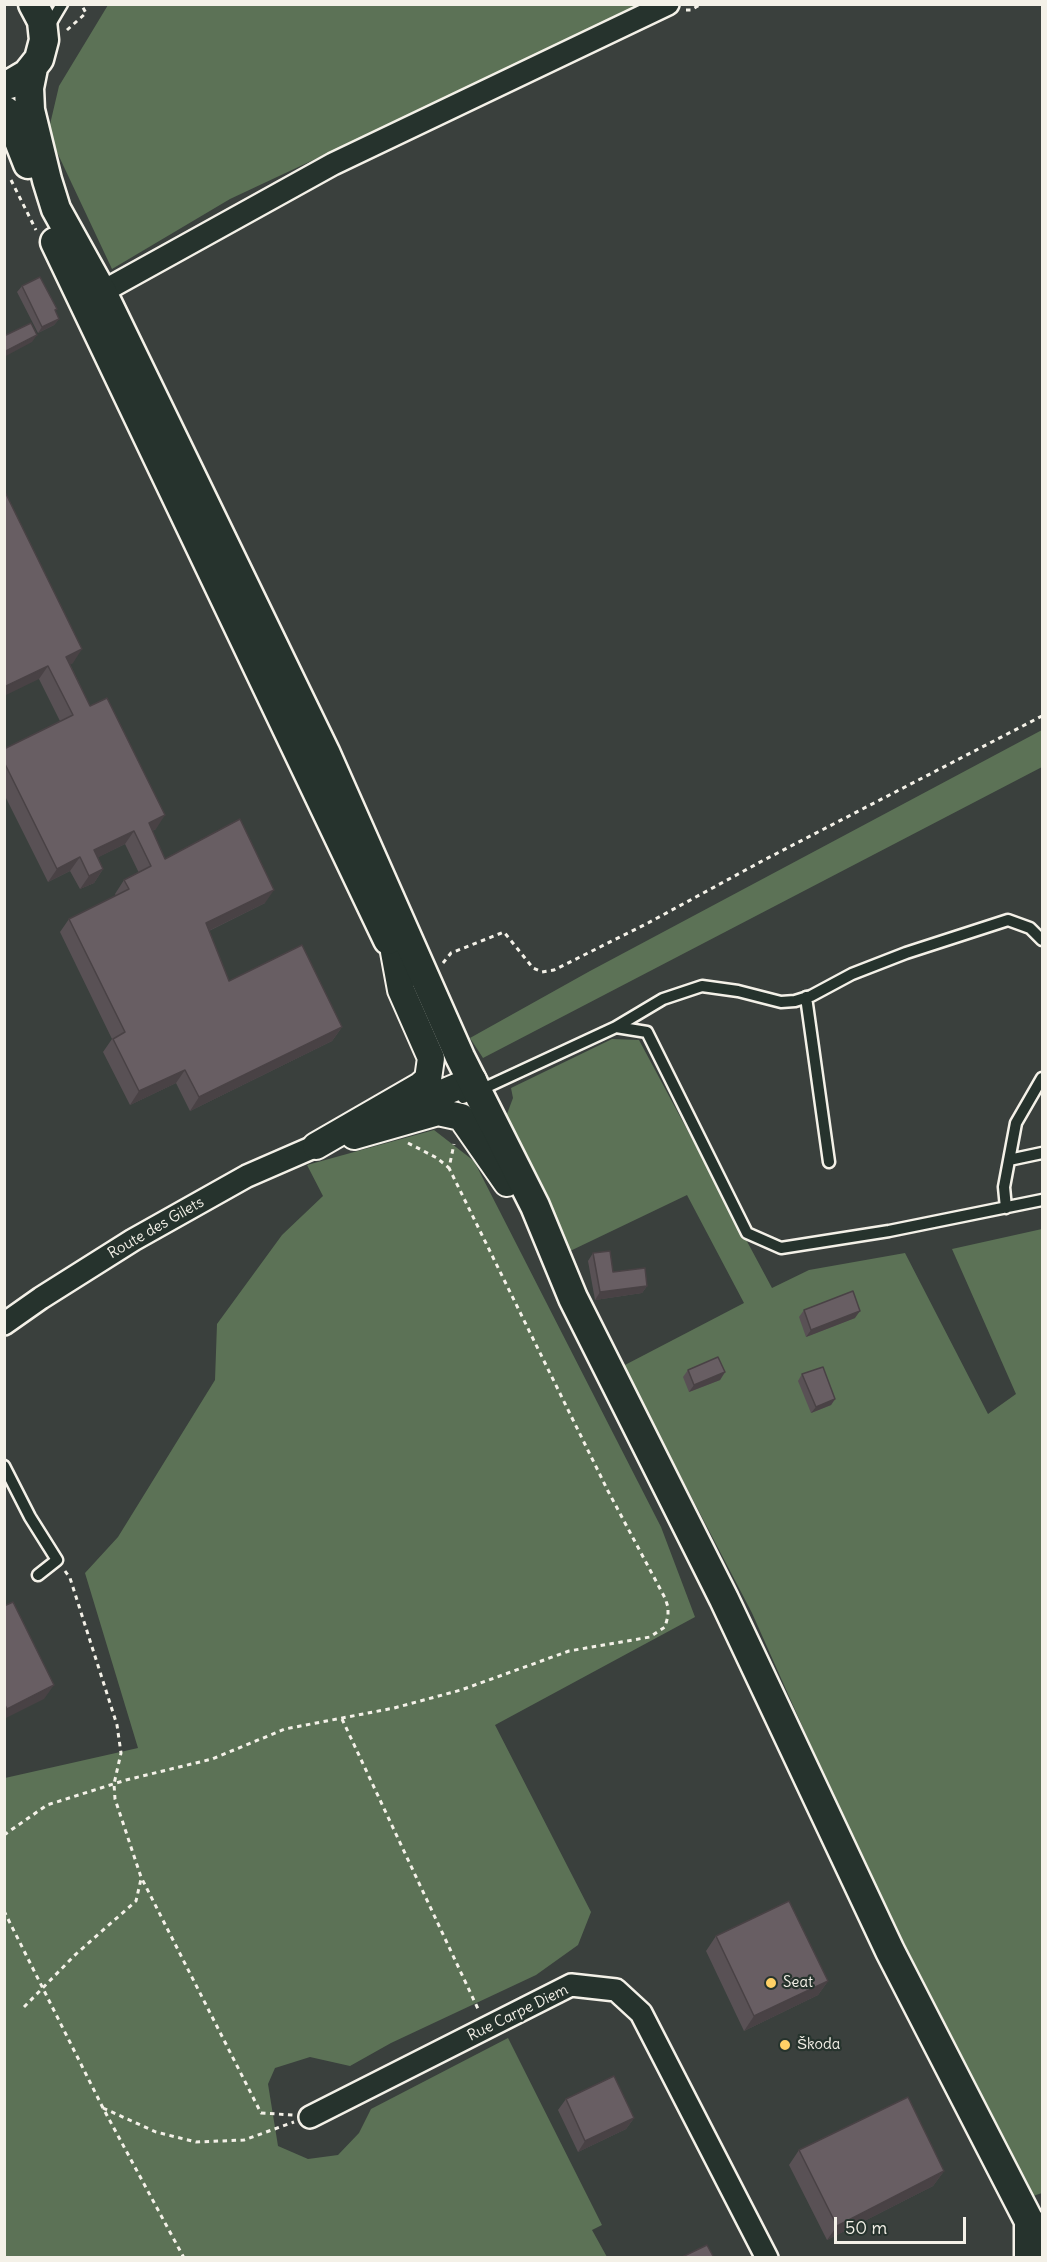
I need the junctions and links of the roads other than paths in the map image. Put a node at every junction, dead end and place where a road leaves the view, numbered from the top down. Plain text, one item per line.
1 (33, 4) edge
2 (62, 4) edge
3 (668, 4) edge
4 (44, 33) junction
5 (33, 68) junction
6 (4, 85) edge
7 (4, 110) edge
8 (92, 297) junction
9 (1042, 940) edge
10 (394, 952) junction
11 (806, 997) junction
12 (616, 1027) junction
13 (1042, 1079) edge
14 (468, 1096) junction
15 (316, 1146) junction
16 (1042, 1153) edge
17 (1009, 1160) junction
18 (829, 1162) dead end
19 (1042, 1200) edge
20 (1006, 1208) junction
21 (573, 1298) junction
22 (4, 1324) edge
23 (4, 1466) edge
24 (38, 1575) dead end
25 (310, 2117) road end
26 (1036, 2227) edge
27 (767, 2258) edge
28 (1029, 2258) edge

1 - 4 main road
2 - 4 lane
3 - 8 street
4 - 5 main road
5 - 6 main road
5 - 8 main road
7 - 8 main road
8 - 10 main road
8 - 14 main road
9 - 11 lane
10 - 14 main road
10 - 15 street, Route des Gilets
11 - 12 lane
11 - 18 lane
12 - 14 lane
12 - 20 lane
13 - 17 lane
14 - 15 street, Route des Gilets
14 - 15 street, Route des Gilets
14 - 21 main road
14 - 21 main road
15 - 22 street, Route des Gilets
16 - 17 lane
17 - 20 lane
19 - 20 lane
21 - 26 main road
23 - 24 lane
25 - 27 street, Rue Carpe Diem
26 - 28 main road

